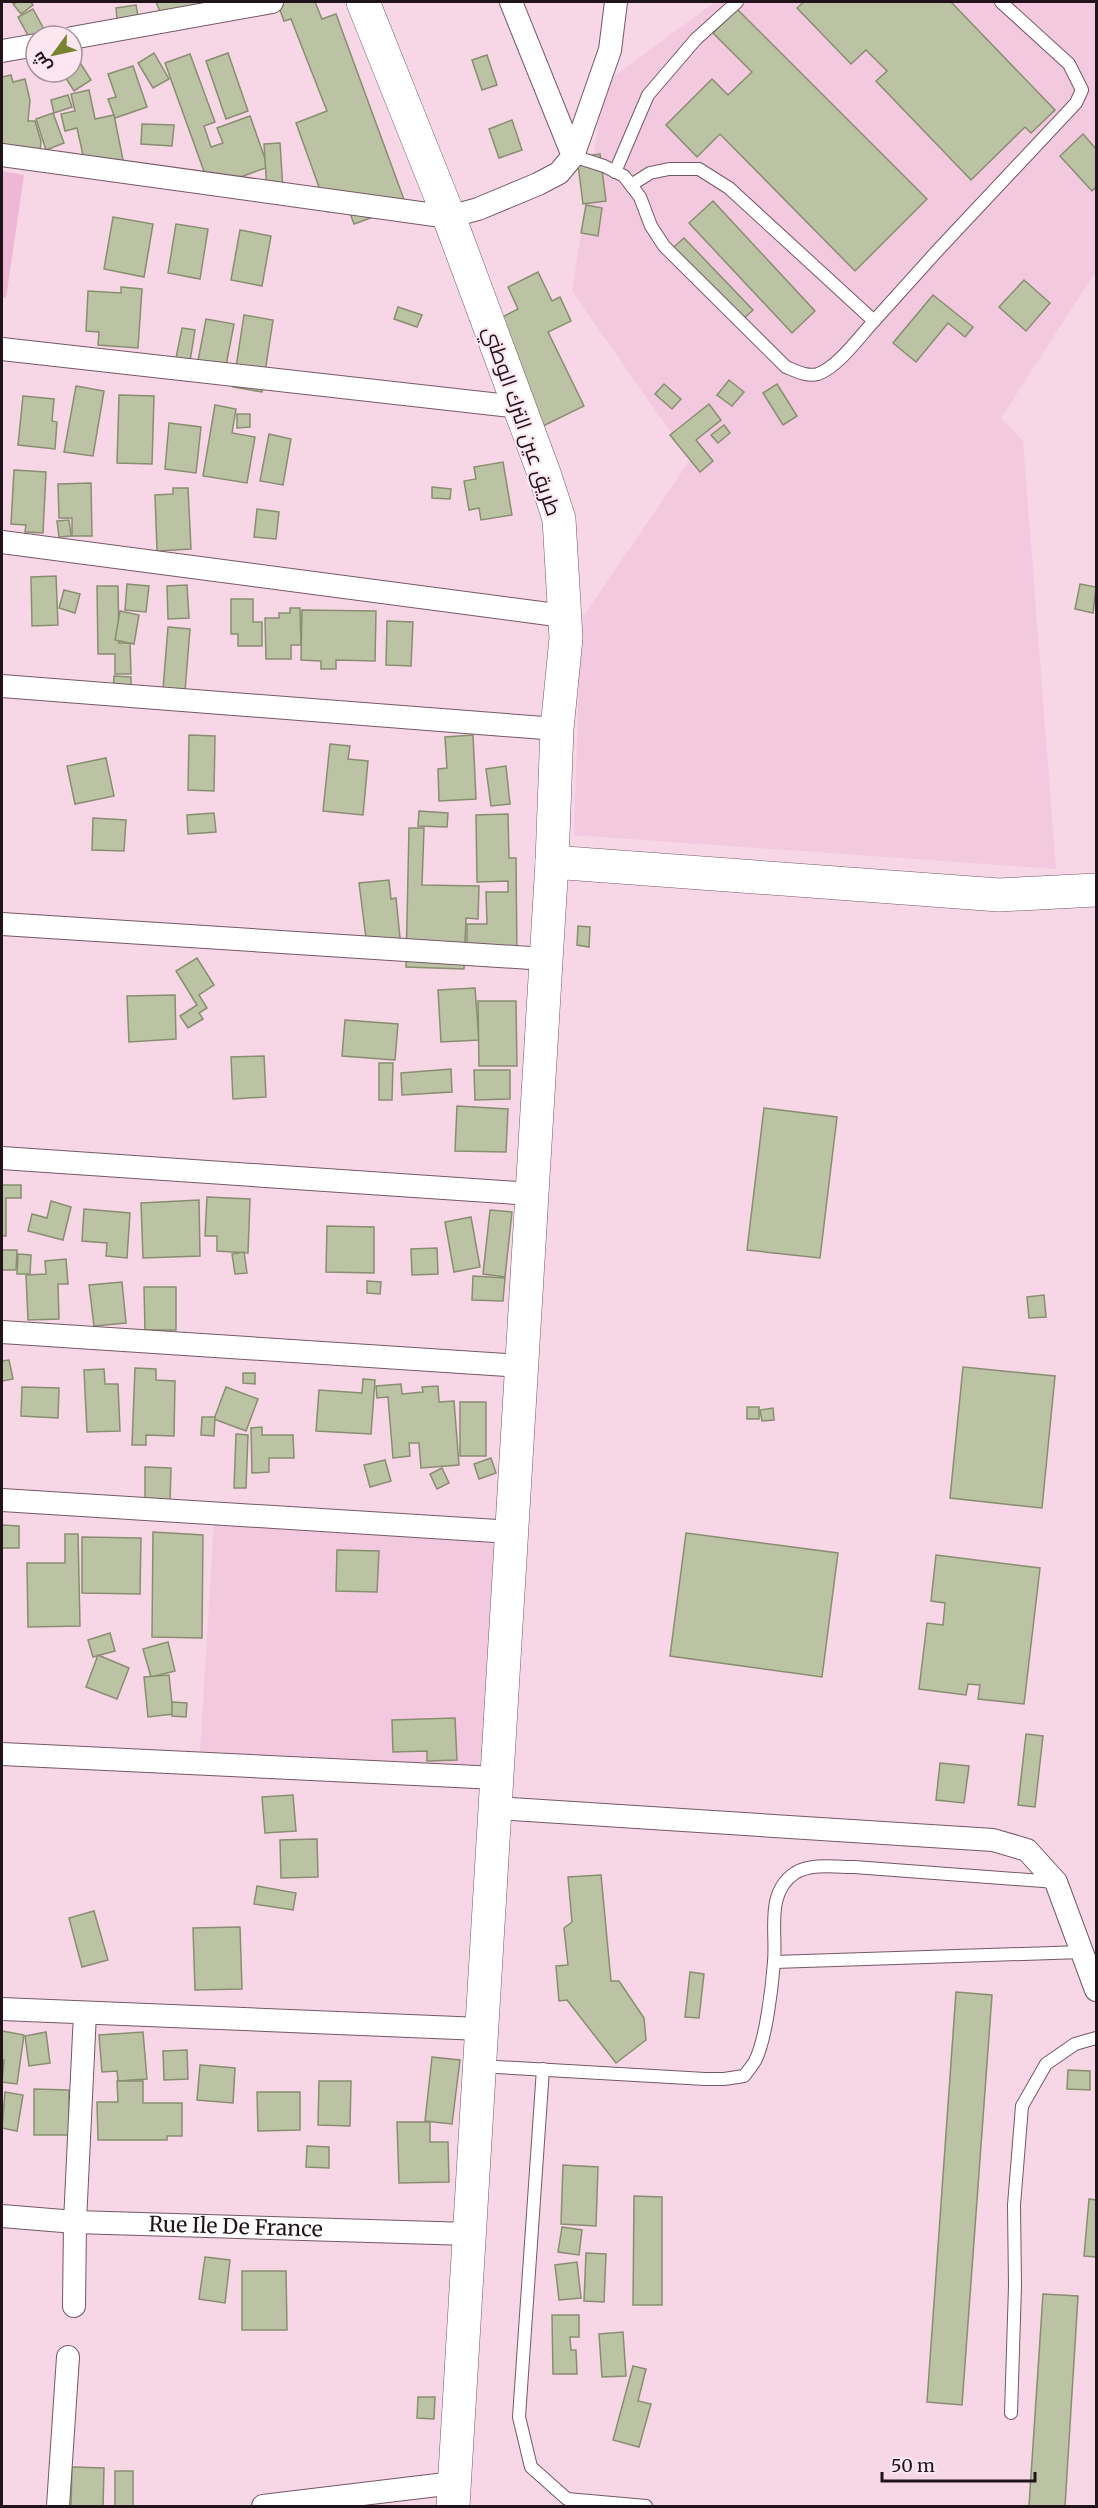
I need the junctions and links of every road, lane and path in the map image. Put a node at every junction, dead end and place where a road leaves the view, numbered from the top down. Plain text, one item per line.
1 (272, 2) edge
2 (363, 2) edge
3 (511, 2) edge
4 (616, 2) edge
5 (737, 2) edge
6 (1001, 2) edge
7 (84, 36) edge
8 (24, 47) edge
9 (2, 51) edge
10 (2, 155) edge
11 (573, 156) junction
12 (615, 172) junction
13 (631, 185) junction
14 (449, 217) junction
15 (874, 321) junction
16 (2, 348) edge
17 (519, 407) junction
18 (2, 542) edge
19 (564, 616) junction
20 (2, 686) edge
21 (557, 729) junction
22 (552, 862) junction
23 (1096, 890) edge
24 (2, 924) edge
25 (546, 959) junction
26 (2, 1158) edge
27 (532, 1194) junction
28 (2, 1332) edge
29 (522, 1366) junction
30 (2, 1500) edge
31 (512, 1532) junction
32 (2, 1754) edge
33 (496, 1793) junction
34 (1056, 1882) junction
35 (1082, 1952) junction
36 (774, 1962) junction
37 (1096, 1990) edge
38 (2, 2009) edge
39 (85, 2013) junction
40 (481, 2029) junction
41 (1096, 2038) edge
42 (479, 2066) junction
43 (543, 2069) junction
44 (2, 2216) edge
45 (75, 2222) junction
46 (469, 2234) junction
47 (74, 2306) dead end
48 (68, 2357) dead end
49 (1011, 2413) dead end
50 (453, 2495) edge
51 (58, 2506) edge
52 (263, 2506) edge
53 (646, 2506) edge

1 - 7 street
2 - 14 main road, طريق عين الترك الوطني
3 - 11 street
4 - 11 street
5 - 12 lane
6 - 15 lane
8 - 9 street
10 - 14 street
11 - 12 lane
11 - 14 street
12 - 13 lane
13 - 15 lane
13 - 15 lane
14 - 17 main road, طريق عين الترك الوطني
16 - 17 street
17 - 19 main road, طريق عين الترك الوطني
18 - 19 street
19 - 21 main road, طريق عين الترك الوطني
20 - 21 street
21 - 22 main road, طريق عين الترك الوطني
22 - 23 main road
22 - 25 main road, طريق عين الترك الوطني
24 - 25 street
25 - 27 main road, طريق عين الترك الوطني
26 - 27 street
27 - 29 main road, طريق عين الترك الوطني
28 - 29 street
29 - 31 main road, طريق عين الترك الوطني
30 - 31 street
31 - 33 main road, طريق عين الترك الوطني
32 - 33 street
33 - 34 street
33 - 40 main road, طريق عين الترك الوطني
34 - 35 street
34 - 36 lane
35 - 36 lane
35 - 37 street
36 - 43 lane
38 - 39 street
39 - 40 street
39 - 45 street
40 - 42 main road, طريق عين الترك الوطني
41 - 49 lane
42 - 43 lane
42 - 46 main road, طريق عين الترك الوطني
43 - 53 lane
44 - 45 street, Rue Ile De France
45 - 46 street, Rue Ile De France
45 - 47 street
46 - 50 main road, طريق عين الترك الوطني
48 - 51 street
50 - 52 street

